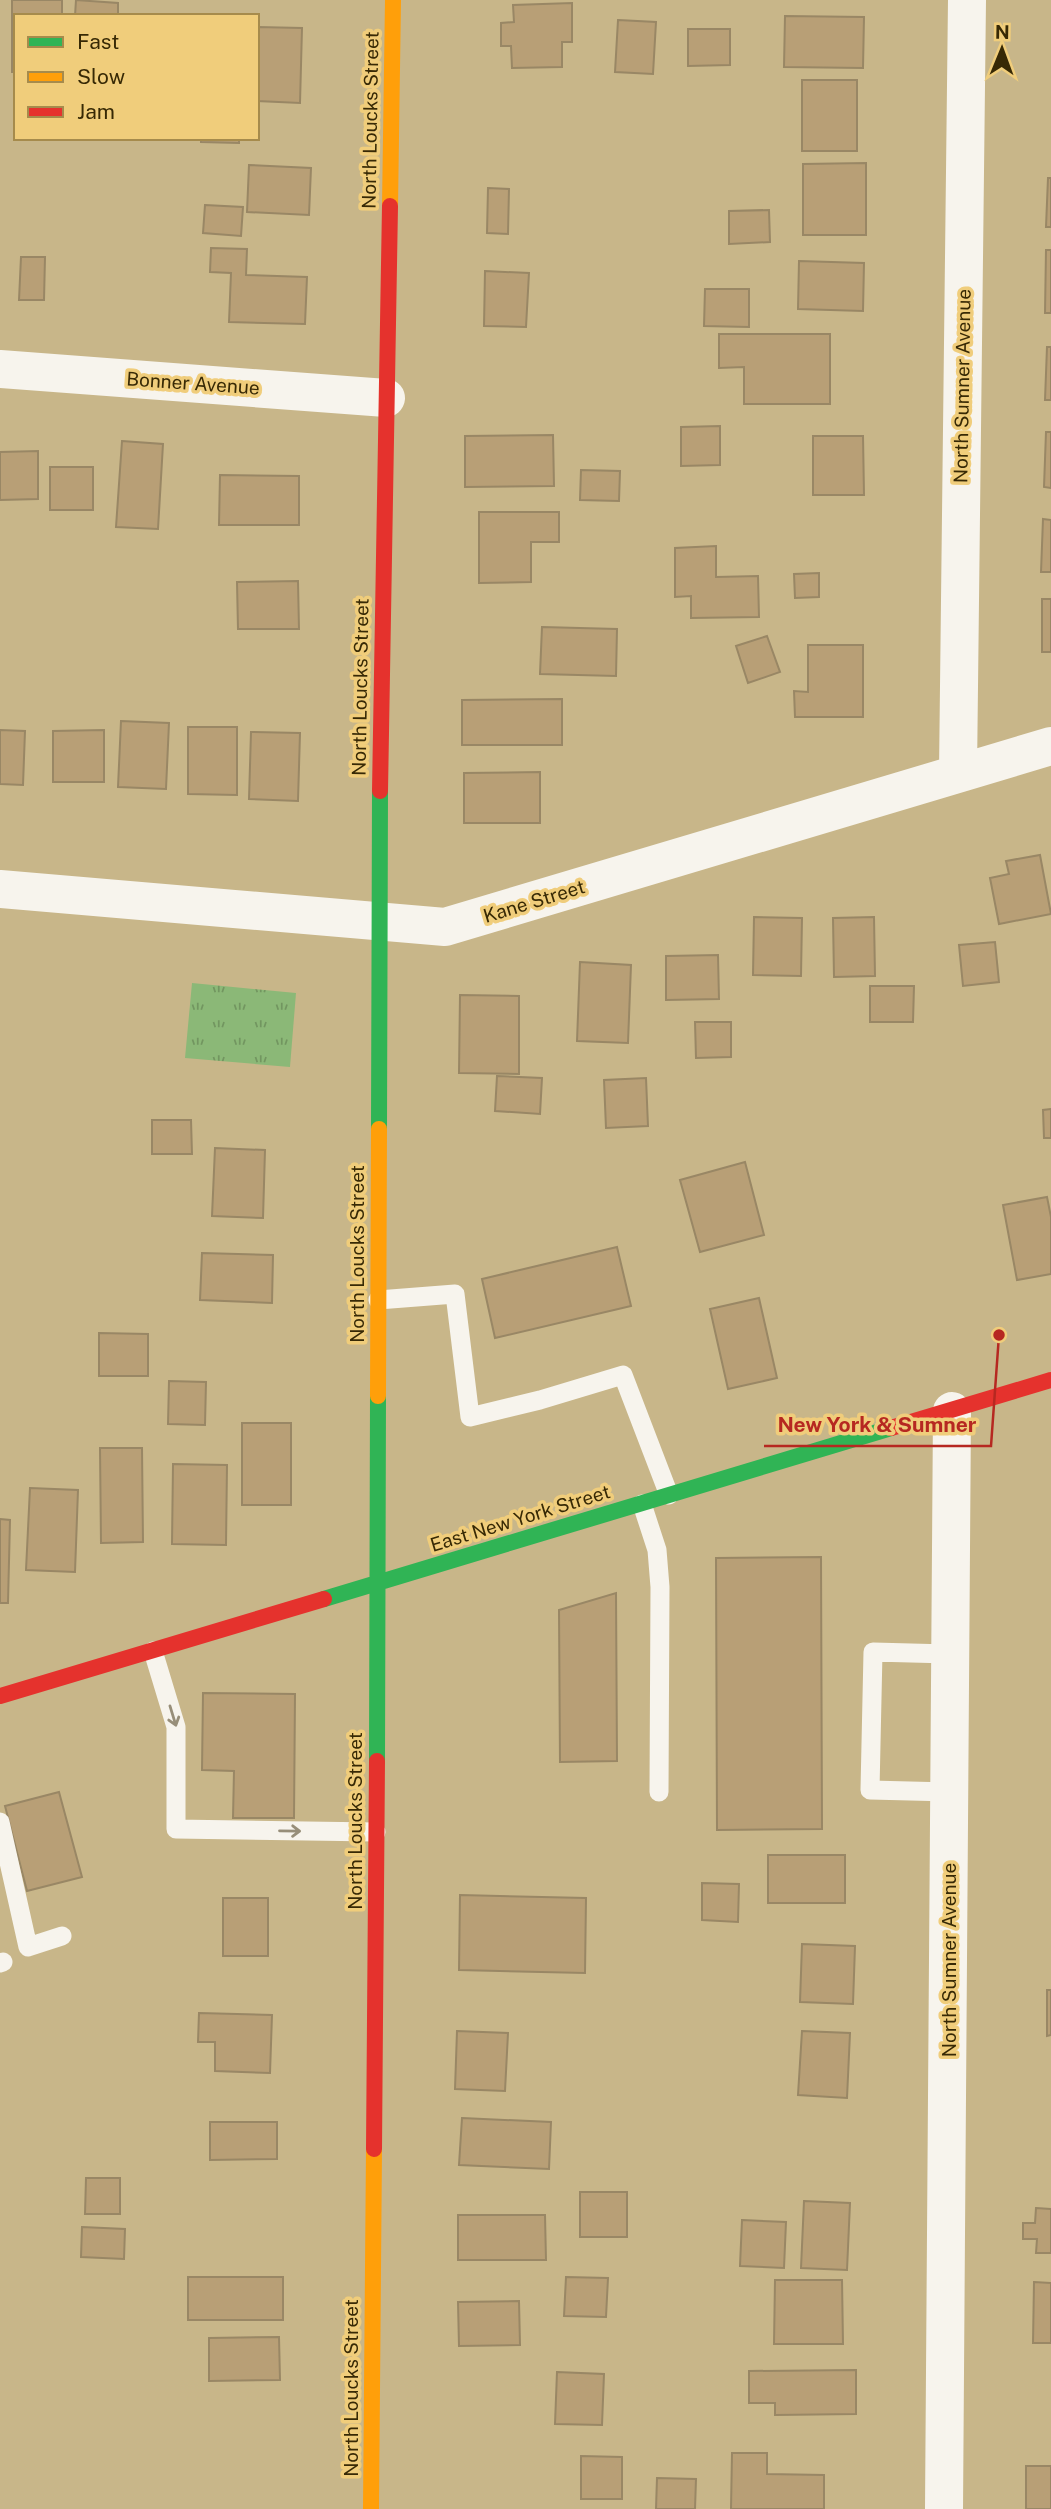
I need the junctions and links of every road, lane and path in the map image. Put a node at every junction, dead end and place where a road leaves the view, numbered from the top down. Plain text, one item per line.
1 (393, 0) edge
2 (967, 0) edge
3 (0, 369) edge
4 (386, 398) junction
5 (1051, 746) edge
6 (958, 772) junction
7 (0, 889) edge
8 (378, 922) junction
9 (378, 1300) junction
10 (1051, 1380) edge
11 (951, 1411) junction
12 (669, 1495) junction
13 (642, 1504) junction
14 (378, 1583) junction
15 (153, 1651) junction
16 (949, 1654) junction
17 (0, 1696) edge
18 (659, 1792) dead end
19 (950, 1793) junction
20 (0, 1822) edge
21 (376, 1832) junction
22 (62, 1936) dead end
23 (371, 2509) edge
24 (944, 2509) edge

1 - 4 street, North Loucks Street
2 - 6 street, North Sumner Avenue
3 - 4 street, Bonner Avenue
4 - 8 street, North Loucks Street
5 - 6 street, Kane Street
6 - 8 street, Kane Street
7 - 8 street, Kane Street
8 - 9 street, North Loucks Street
9 - 12 lane
9 - 14 street, North Loucks Street
10 - 11 street, East New York Street
11 - 12 street, East New York Street
11 - 16 street, North Sumner Avenue
12 - 13 street, East New York Street
13 - 14 street, East New York Street
13 - 18 lane
14 - 15 street, East New York Street
14 - 21 street, North Loucks Street
15 - 17 street, East New York Street
15 -> 21 lane
16 - 19 street, North Sumner Avenue
16 - 19 lane
19 - 24 street, North Sumner Avenue
20 - 22 lane
21 - 23 street, North Loucks Street

